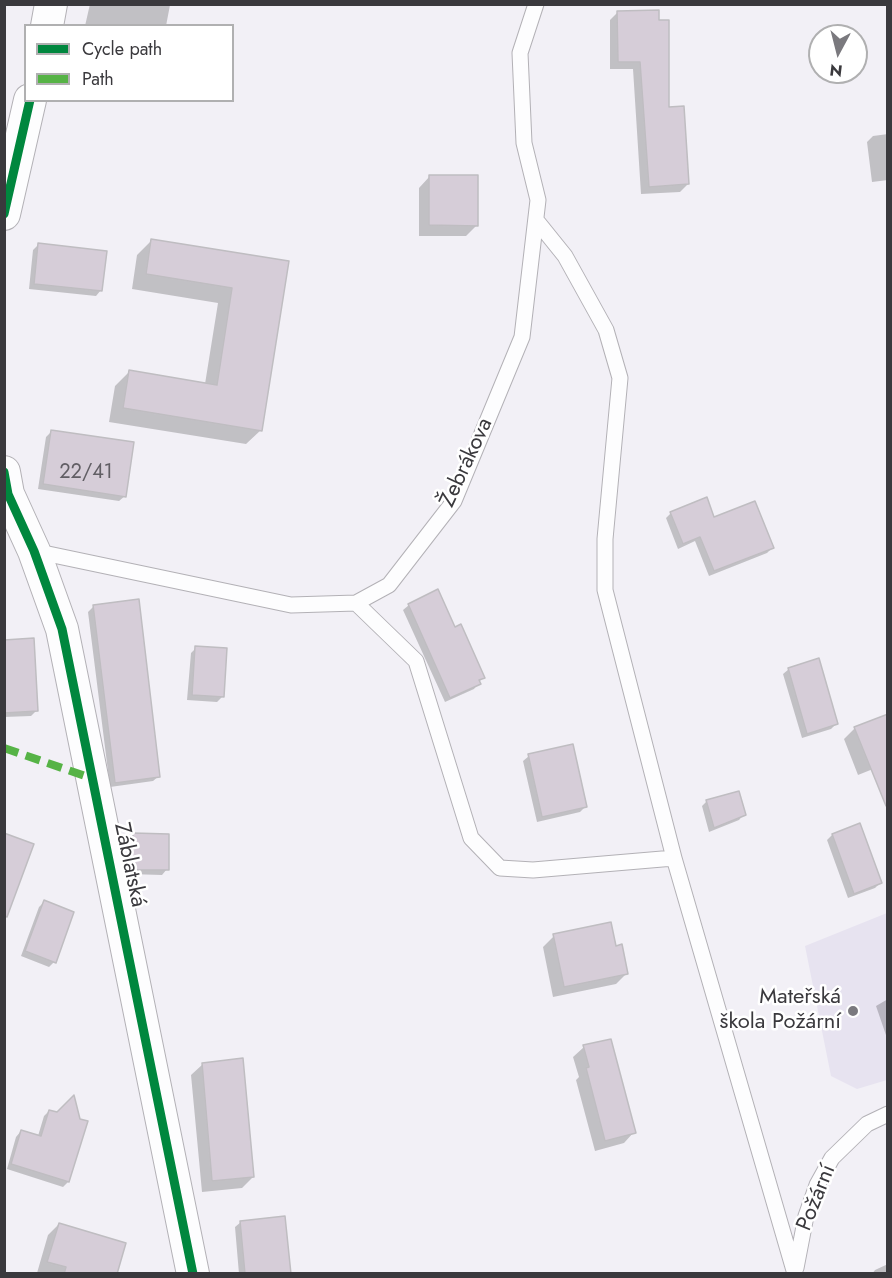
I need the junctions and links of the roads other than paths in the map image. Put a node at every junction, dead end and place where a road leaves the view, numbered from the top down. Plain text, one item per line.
1 (51, 4) edge
2 (536, 4) edge
3 (47, 24) edge
4 (30, 102) edge
5 (4, 214) edge
6 (536, 220) junction
7 (4, 472) edge
8 (34, 551) junction
9 (356, 603) junction
10 (674, 858) junction
11 (888, 1114) edge
12 (193, 1274) edge
13 (795, 1274) edge

1 - 3 street
2 - 6 lane, Žebrákova
4 - 5 street
6 - 9 lane, Žebrákova
6 - 10 lane
7 - 8 street, Záblatská
8 - 9 lane, Žebrákova
8 - 12 street, Záblatská
9 - 10 lane
10 - 13 lane
11 - 13 lane, Požární

